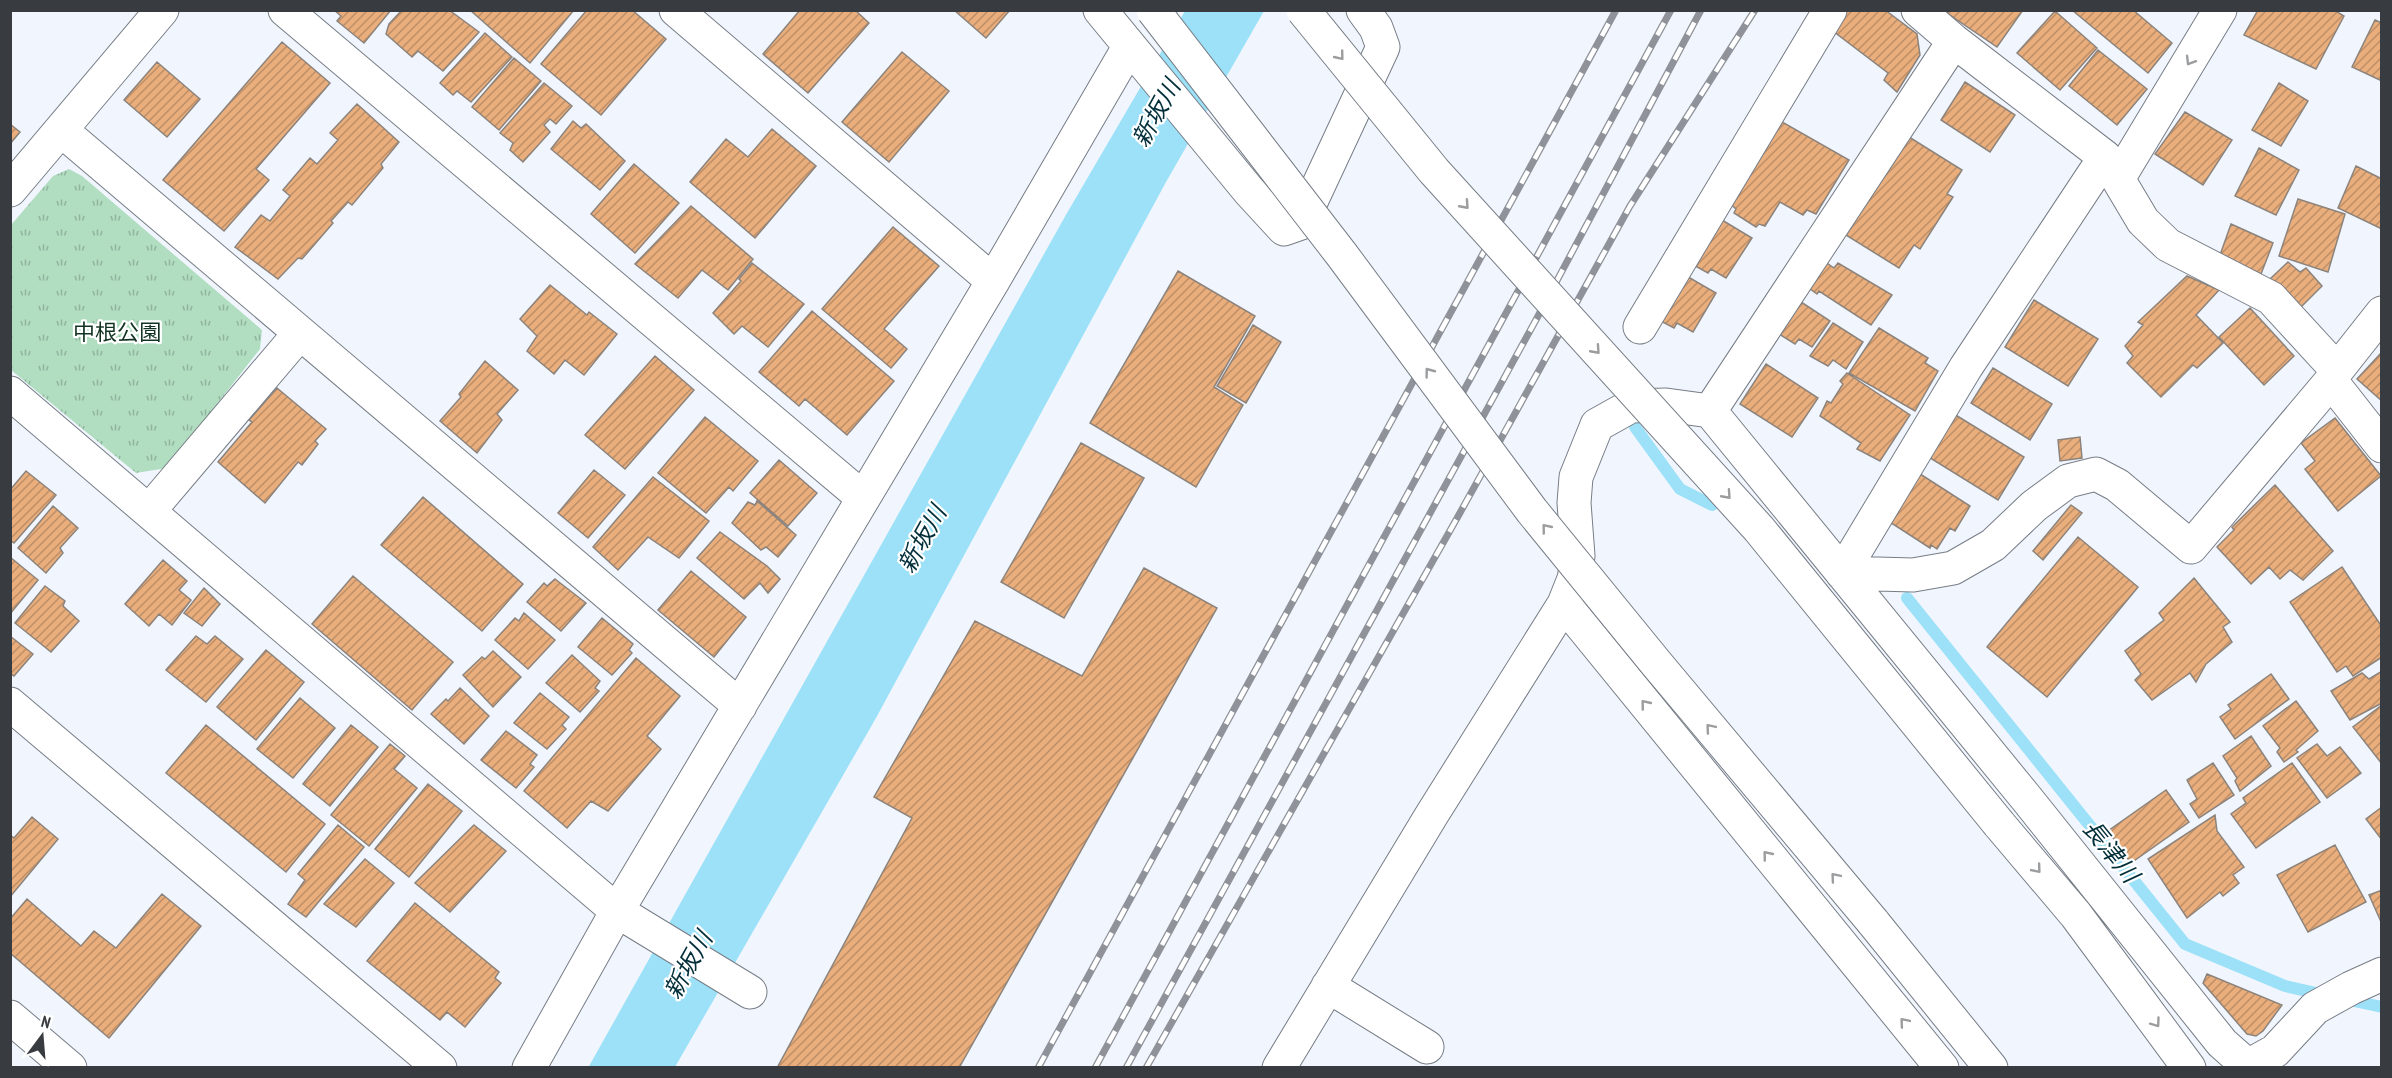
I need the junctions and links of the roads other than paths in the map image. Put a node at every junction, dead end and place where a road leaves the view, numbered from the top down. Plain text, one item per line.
1 (162, 10) edge
2 (285, 10) edge
3 (676, 10) edge
4 (1100, 10) edge
5 (1153, 10) edge
6 (1303, 10) edge
7 (1363, 10) edge
8 (1830, 10) edge
9 (1918, 10) edge
10 (2220, 10) edge
11 (1954, 41) junction
12 (1129, 46) junction
13 (61, 130) junction
14 (2111, 168) junction
15 (10, 190) edge
16 (993, 281) junction
17 (2382, 313) edge
18 (1640, 327) dead end
19 (300, 333) junction
20 (2334, 376) junction
21 (10, 393) edge
22 (1710, 411) junction
23 (2382, 446) edge
24 (862, 498) junction
25 (149, 511) junction
26 (1842, 573) junction
27 (1564, 604) junction
28 (10, 704) edge
29 (740, 706) junction
30 (617, 911) junction
31 (2382, 975) edge
32 (1328, 986) junction
33 (750, 992) dead end
34 (10, 1017) edge
35 (1427, 1047) dead end
36 (1281, 1067) edge
37 (2249, 1067) edge
38 (70, 1068) edge
39 (440, 1068) edge
40 (529, 1068) edge
41 (1942, 1068) edge
42 (1991, 1068) edge
43 (2189, 1068) edge

1 - 13 street
2 - 24 street
3 - 16 street
4 - 12 street
42 -> 5 street, bridge
6 -> 43 street, bridge
7 - 12 street
8 - 18 street
9 - 11 street
10 -> 14 street
11 - 14 street
11 - 22 street
12 - 16 street
13 - 15 street
13 - 19 street
14 - 20 street
14 - 26 street
16 - 24 street
17 - 20 street
19 - 25 street
19 - 29 street
20 - 23 street
20 - 26 street
21 - 25 street
22 - 26 street
22 - 27 street
24 - 29 street
25 - 30 street
26 - 37 street
27 - 32 street
41 -> 27 street
28 - 39 street
29 - 30 street
30 - 33 street
30 - 40 street
31 - 37 street
32 - 35 street
32 - 36 street
34 - 38 street

